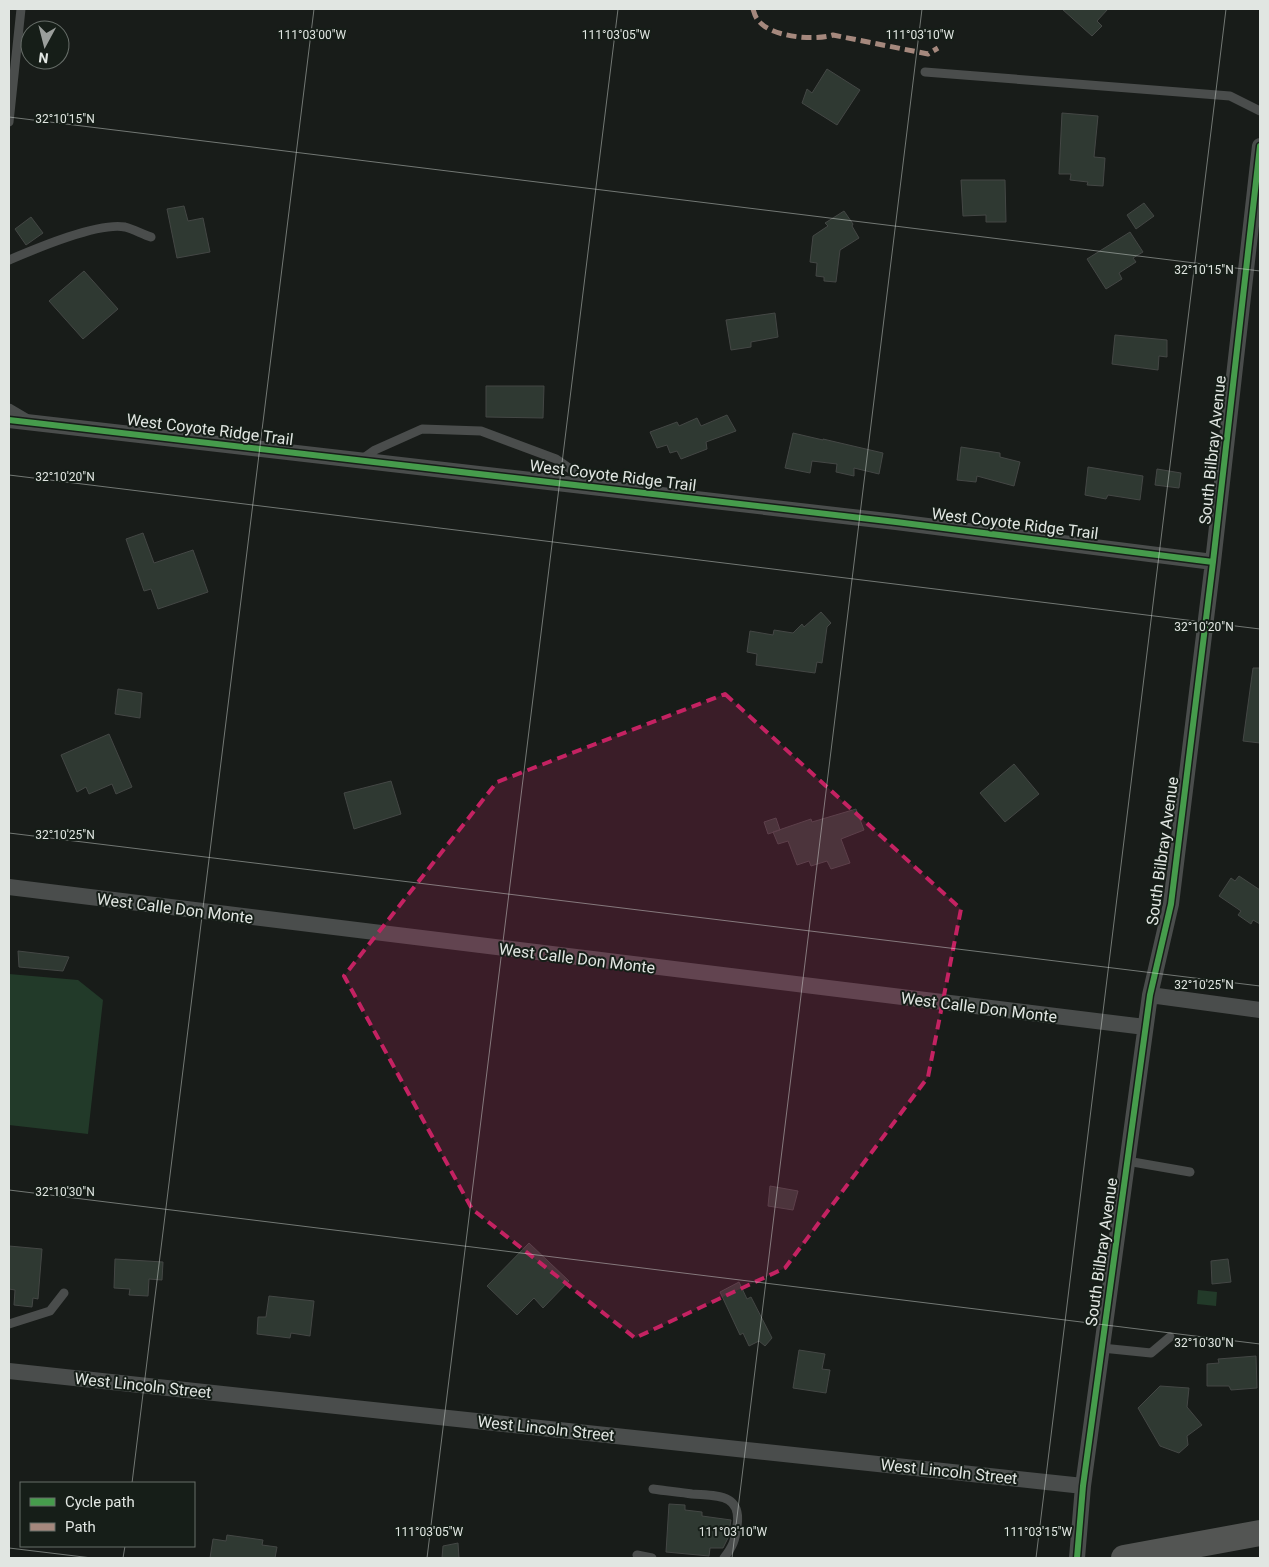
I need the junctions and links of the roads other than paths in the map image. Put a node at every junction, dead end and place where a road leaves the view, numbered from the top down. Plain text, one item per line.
1 (21, 9) edge
2 (925, 72) dead end
3 (1260, 111) edge
4 (9, 122) edge
5 (1260, 146) edge
6 (150, 238) dead end
7 (9, 260) edge
8 (9, 408) edge
9 (9, 420) edge
10 (35, 423) junction
11 (362, 460) junction
12 (596, 487) junction
13 (1213, 562) junction
14 (9, 887) edge
15 (1150, 996) junction
16 (1260, 1010) edge
17 (1145, 1027) junction
18 (1127, 1161) junction
19 (1190, 1172) dead end
20 (64, 1292) dead end
21 (9, 1324) edge
22 (1170, 1337) dead end
23 (1102, 1348) junction
24 (9, 1371) edge
25 (1083, 1486) junction
26 (653, 1489) dead end
27 (1260, 1533) edge
28 (637, 1556) dead end
29 (652, 1558) edge
30 (724, 1558) edge
31 (1077, 1558) edge
32 (1124, 1558) edge

1 - 4 lane
2 - 3 lane
5 - 13 street, South Bilbray Avenue
6 - 7 lane
8 - 10 lane
9 - 10 street, West Coyote Ridge Trail
10 - 11 street, West Coyote Ridge Trail
11 - 12 street, West Coyote Ridge Trail
11 - 12 lane
12 - 13 street, West Coyote Ridge Trail
13 - 15 street, South Bilbray Avenue
14 - 17 street, West Calle Don Monte
15 - 16 street
15 - 17 street, South Bilbray Avenue
17 - 18 street, South Bilbray Avenue
18 - 19 lane
18 - 23 street, South Bilbray Avenue
20 - 21 lane
22 - 23 lane
23 - 25 street, South Bilbray Avenue
24 - 25 street, West Lincoln Street
25 - 31 street, South Bilbray Avenue
26 - 30 lane
27 - 32 main road
28 - 29 lane

